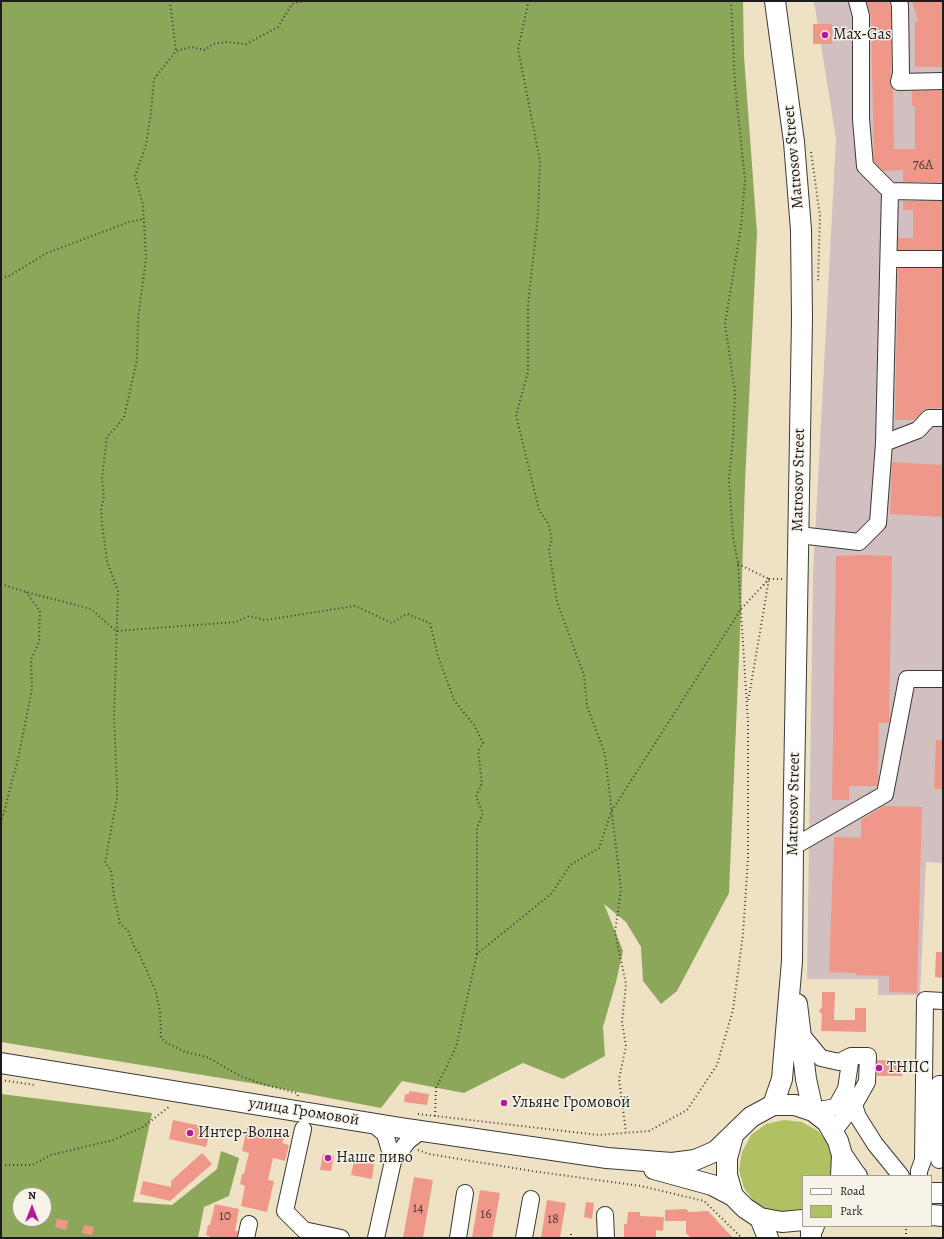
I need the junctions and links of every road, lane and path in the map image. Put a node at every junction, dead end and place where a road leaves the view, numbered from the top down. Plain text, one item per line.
1 (170, 1) edge
2 (304, 1) edge
3 (527, 1) edge
4 (731, 1) edge
5 (775, 1) edge
6 (857, 1) edge
7 (899, 1) edge
8 (176, 51) junction
9 (943, 81) edge
10 (890, 191) junction
11 (943, 192) edge
12 (144, 219) junction
13 (889, 259) junction
14 (943, 259) edge
15 (1, 278) edge
16 (943, 418) edge
17 (884, 443) junction
18 (798, 535) junction
19 (738, 564) junction
20 (769, 579) junction
21 (1, 584) edge
22 (764, 585) dead end
23 (26, 592) junction
24 (741, 608) junction
25 (116, 631) junction
26 (943, 679) edge
27 (747, 707) junction
28 (611, 812) junction
29 (1, 823) edge
30 (793, 847) junction
31 (477, 954) junction
32 (792, 961) junction
33 (943, 1001) edge
34 (800, 1034) junction
35 (851, 1056) junction
36 (1, 1063) edge
37 (1, 1080) edge
38 (943, 1084) edge
39 (40, 1086) dead end
40 (300, 1100) dead end
41 (163, 1105) dead end
42 (773, 1105) junction
43 (854, 1105) junction
44 (813, 1111) junction
45 (435, 1116) junction
46 (417, 1122) junction
47 (372, 1123) junction
48 (303, 1129) dead end
49 (626, 1132) junction
50 (833, 1132) junction
51 (733, 1136) junction
52 (404, 1145) junction
53 (842, 1155) junction
54 (607, 1158) junction
55 (935, 1160) edge
56 (393, 1161) junction
57 (1, 1164) edge
58 (841, 1175) edge
59 (856, 1175) edge
60 (900, 1175) edge
61 (919, 1175) edge
62 (465, 1193) dead end
63 (932, 1193) edge
64 (943, 1193) edge
65 (733, 1196) junction
66 (531, 1199) dead end
67 (605, 1215) dead end
68 (932, 1215) edge
69 (943, 1216) edge
70 (760, 1218) junction
71 (802, 1220) edge
72 (814, 1227) edge
73 (906, 1229) dead end
74 (571, 1234) dead end
75 (320, 1236) edge
76 (342, 1238) edge
77 (376, 1238) edge
78 (458, 1238) edge
79 (524, 1238) edge
80 (571, 1238) edge
81 (606, 1238) edge
82 (742, 1238) edge
83 (768, 1238) edge
84 (811, 1238) edge
85 (906, 1238) edge

1 - 8 path
2 - 8 path
3 - 28 path
4 - 19 path
5 - 18 main road, Matrosov Street
6 - 10 lane
7 - 9 lane
8 - 12 path
10 - 11 lane
10 - 13 lane
12 - 15 path
12 - 25 path
13 - 14 lane
13 - 17 lane
16 - 17 lane
17 - 18 lane
18 - 30 main road, Matrosov Street
19 - 20 path
19 - 24 path
20 - 22 path
20 - 24 path
20 - 27 path
21 - 23 path
23 - 25 path
23 - 29 path
24 - 27 path
24 - 28 path
25 - 31 path
25 - 40 path
26 - 30 lane
27 - 49 path
28 - 31 path
28 - 49 path
30 - 32 main road, Matrosov Street
31 - 45 path
32 - 34 main road, Matrosov Street
32 - 42 main road, Matrosov Street
33 - 55 lane
34 - 35 lane
34 - 44 main road, Matrosov Street
35 - 43 lane
35 - 44 lane
36 - 47 main road, улица Громовой
37 - 39 path
38 - 55 lane
41 - 57 path
42 - 44 main road
42 - 51 main road, улица Громовой
43 - 50 lane
43 - 60 lane
44 - 50 main road
45 - 46 path
45 - 49 path
46 - 47 main road, улица Громовой
46 - 52 lane
46 - 54 main road, улица Громовой
47 - 56 lane
48 - 75 lane
50 - 53 main road
51 - 54 main road, улица Громовой
51 - 65 main road
52 - 56 lane
52 - 82 path
53 - 58 main road
53 - 59 main road
54 - 65 main road, улица Громовой
55 - 61 lane
56 - 77 lane
62 - 78 lane
63 - 64 main road
65 - 70 main road, улица Громовой
66 - 79 lane
67 - 81 lane
68 - 69 main road
70 - 71 main road
70 - 83 main road
72 - 84 main road
73 - 85 path
74 - 80 path
75 - 76 lane

